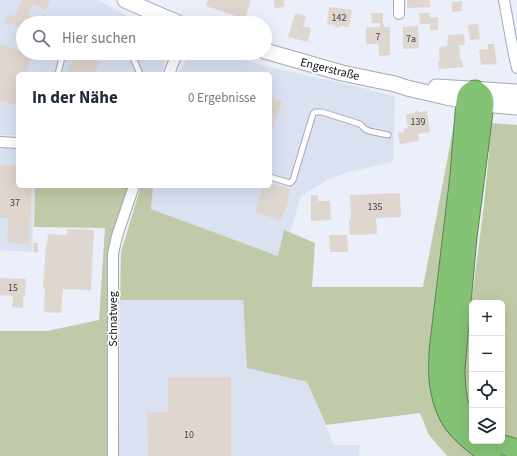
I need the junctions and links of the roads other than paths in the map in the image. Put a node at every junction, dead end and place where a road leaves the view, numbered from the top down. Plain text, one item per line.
1 (125, 0) edge
2 (399, 0) edge
3 (504, 0) edge
4 (399, 14) dead end
5 (162, 16) edge
6 (272, 53) edge
7 (61, 60) edge
8 (134, 60) edge
9 (174, 60) edge
10 (517, 68) edge
11 (58, 72) edge
12 (139, 72) edge
13 (170, 72) edge
14 (517, 92) edge
15 (475, 98) junction
16 (517, 107) edge
17 (388, 135) dead end
18 (0, 142) edge
19 (16, 143) edge
20 (272, 178) edge
21 (133, 188) edge
22 (469, 423) edge
23 (501, 444) edge
24 (517, 448) edge
25 (114, 456) edge
26 (491, 456) edge

1 - 5 main road
2 - 4 street
3 - 10 street
6 - 15 main road, Engerstraße
7 - 11 lane
8 - 12 lane
9 - 13 street
14 - 15 main road, Engerstraße
15 - 16 main road, Engerstraße
15 - 22 highway
15 - 26 highway
17 - 20 lane
18 - 19 street
21 - 25 street, Schnatweg
23 - 24 highway

